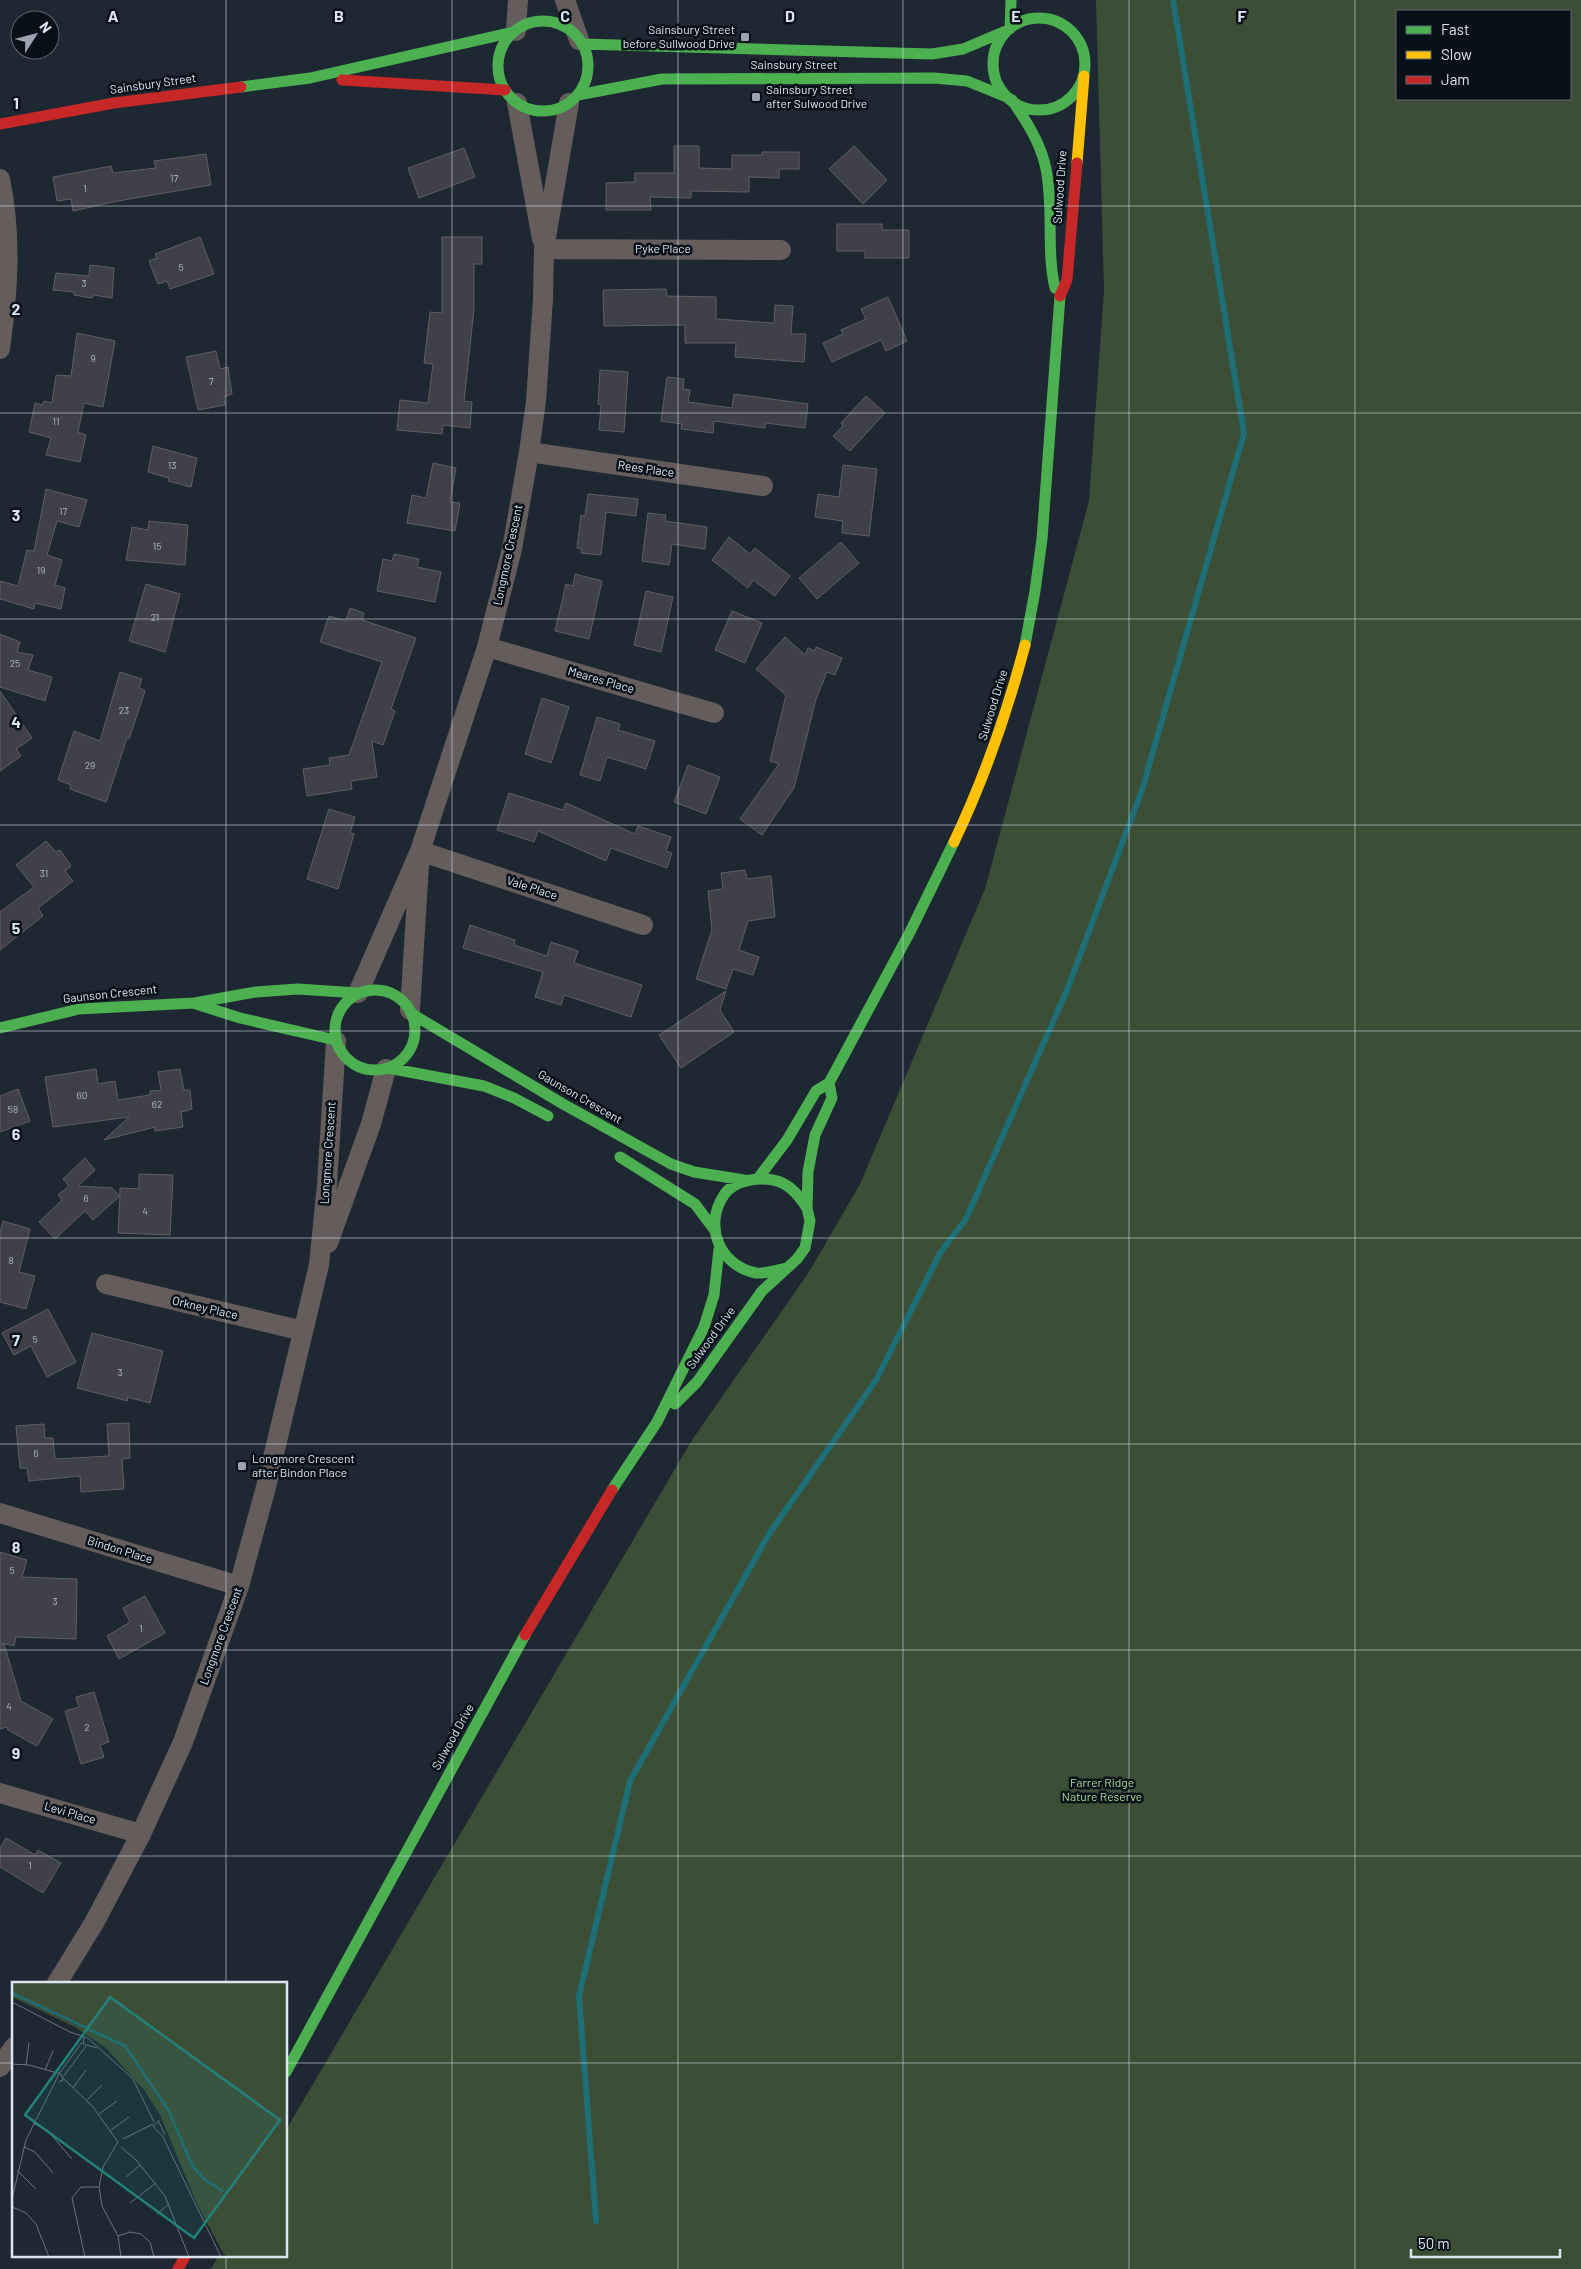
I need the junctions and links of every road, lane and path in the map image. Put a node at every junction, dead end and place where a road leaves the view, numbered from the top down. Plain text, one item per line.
1 (518, 0) edge
2 (565, 0) edge
3 (1011, 0) edge
4 (1055, 8) dead end
5 (1062, 24) junction
6 (1009, 30) junction
7 (515, 31) junction
8 (581, 42) junction
9 (1084, 76) junction
10 (310, 78) junction
11 (511, 97) junction
12 (574, 99) junction
13 (1010, 99) junction
14 (0, 124) edge
15 (0, 179) edge
16 (544, 249) junction
17 (781, 250) dead end
18 (1058, 299) junction
19 (0, 348) edge
20 (529, 452) junction
21 (763, 486) dead end
22 (487, 647) junction
23 (714, 712) dead end
24 (420, 851) junction
25 (643, 925) dead end
26 (358, 993) junction
27 (194, 1003) junction
28 (411, 1012) junction
29 (0, 1028) edge
30 (335, 1040) junction
31 (387, 1068) junction
32 (829, 1083) junction
33 (557, 1121) dead end
34 (609, 1150) dead end
35 (759, 1177) junction
36 (744, 1180) junction
37 (806, 1208) junction
38 (713, 1228) junction
39 (719, 1249) junction
40 (319, 1265) junction
41 (786, 1268) junction
42 (106, 1284) dead end
43 (303, 1331) junction
44 (657, 1422) junction
45 (0, 1513) edge
46 (239, 1586) junction
47 (0, 1793) edge
48 (141, 1834) junction
49 (58, 1982) edge
50 (12, 2050) edge
51 (0, 2067) edge
52 (288, 2068) edge
53 (185, 2256) edge
54 (178, 2269) edge

1 - 7 street
2 - 8 street
3 - 6 main road
4 - 5 main road
5 - 6 main road
5 - 9 main road
6 - 8 main road, Sainsbury Street
6 - 13 main road
7 - 8 main road
7 - 10 main road, Sainsbury Street
7 - 11 main road
8 - 12 main road
9 - 13 main road
9 - 18 main road, Sulwood Drive
10 - 11 main road, Sainsbury Street
10 - 14 main road, Sainsbury Street
11 - 12 main road
11 - 16 street, Longmore Crescent
12 - 13 main road, Sainsbury Street
12 - 16 street, Longmore Crescent
13 - 18 main road, Sulwood Drive
15 - 19 street
16 - 17 street, Pyke Place
16 - 20 street, Longmore Crescent
18 - 32 main road, Sulwood Drive
20 - 21 street, Rees Place
20 - 22 street, Longmore Crescent
22 - 23 street, Meares Place
22 - 24 street, Longmore Crescent
24 - 25 street, Vale Place
24 - 26 street, Longmore Crescent
24 - 28 street, Longmore Crescent
26 - 27 main road, Gaunson Crescent
26 - 28 main road
26 - 30 main road
27 - 29 main road, Gaunson Crescent
27 - 30 main road, Gaunson Crescent
28 - 31 main road
28 - 36 main road, Gaunson Crescent
30 - 31 main road
30 - 40 street, Longmore Crescent
31 - 33 main road
31 - 40 street, Longmore Crescent
32 - 35 main road, Sulwood Drive
32 - 37 main road, Sulwood Drive
34 - 38 main road
35 - 36 main road, Sulwood Drive
35 - 37 main road, Sulwood Drive
36 - 38 main road, Sulwood Drive
37 - 41 main road, Sulwood Drive
38 - 39 main road, Sulwood Drive
39 - 41 main road, Sulwood Drive
39 - 44 main road, Sulwood Drive
40 - 43 street, Longmore Crescent
41 - 44 main road, Sulwood Drive
42 - 43 street, Orkney Place
43 - 46 street, Longmore Crescent
44 - 52 main road, Sulwood Drive
45 - 46 street, Bindon Place
46 - 48 street, Longmore Crescent
47 - 48 street, Levi Place
48 - 49 street, Longmore Crescent
50 - 51 street
53 - 54 main road

